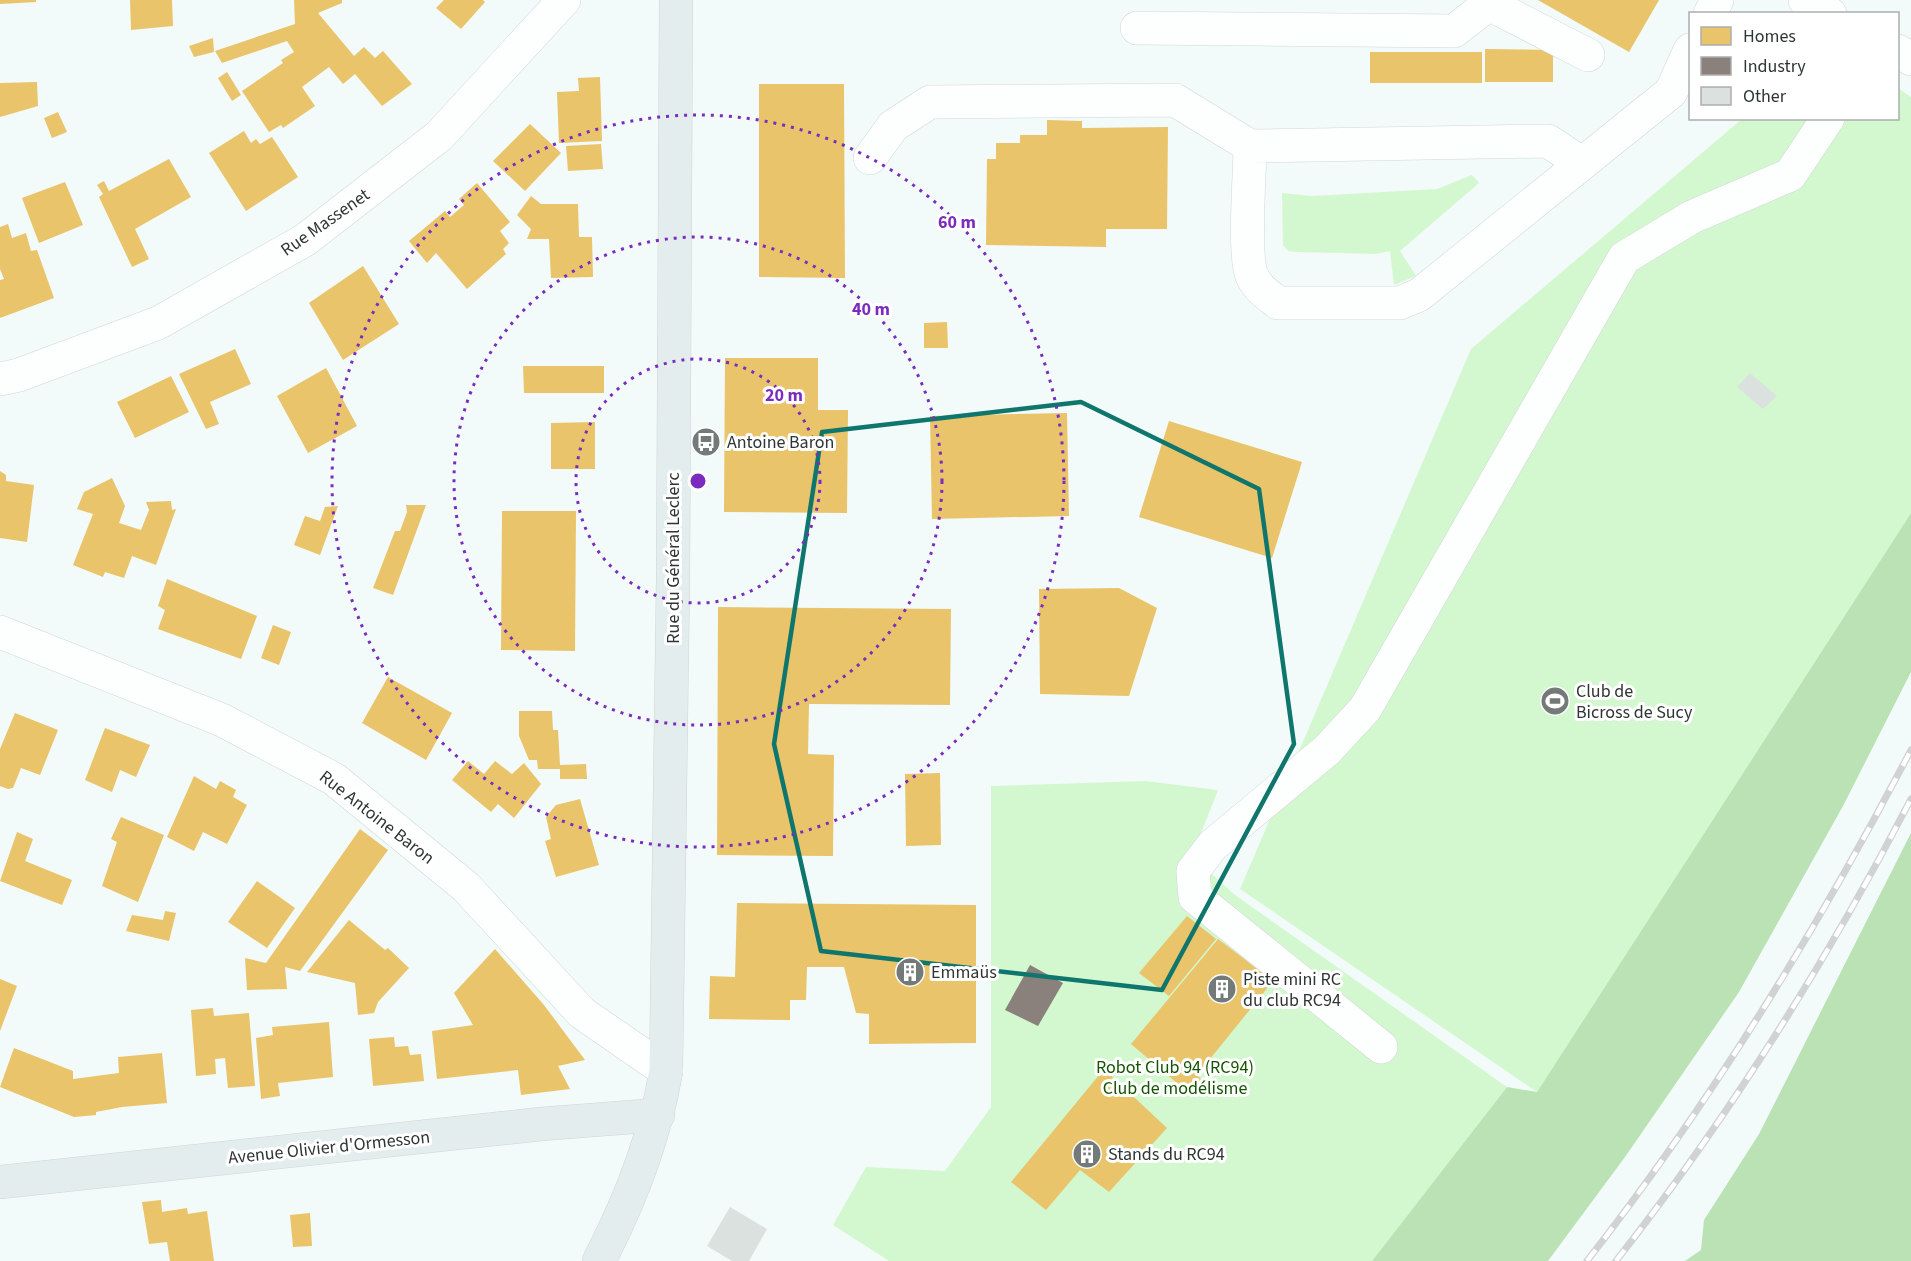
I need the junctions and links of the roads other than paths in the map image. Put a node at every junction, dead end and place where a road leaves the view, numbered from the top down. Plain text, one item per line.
1 (564, 0) edge
2 (676, 0) edge
3 (1805, 0) edge
4 (1489, 2) edge
5 (1826, 12) edge
6 (1137, 28) dead end
7 (1689, 52) edge
8 (1588, 55) dead end
9 (1827, 120) edge
10 (1250, 146) junction
11 (870, 158) dead end
12 (1581, 163) junction
13 (0, 380) edge
14 (0, 632) edge
15 (1381, 1047) dead end
16 (666, 1071) junction
17 (658, 1115) junction
18 (0, 1182) edge
19 (599, 1261) edge

1 - 13 street, Rue Massenet
2 - 16 main road, Rue du Général Leclerc
3 - 5 street
4 - 6 street
4 - 8 street
7 - 12 street
9 - 15 street
10 - 11 street
10 - 12 street
10 - 12 street
14 - 16 street, Rue Antoine Baron
16 - 17 main road, Rue du Général Leclerc
17 - 18 main road, Avenue Olivier d'Ormesson
17 - 19 main road, Rue du Général Leclerc

